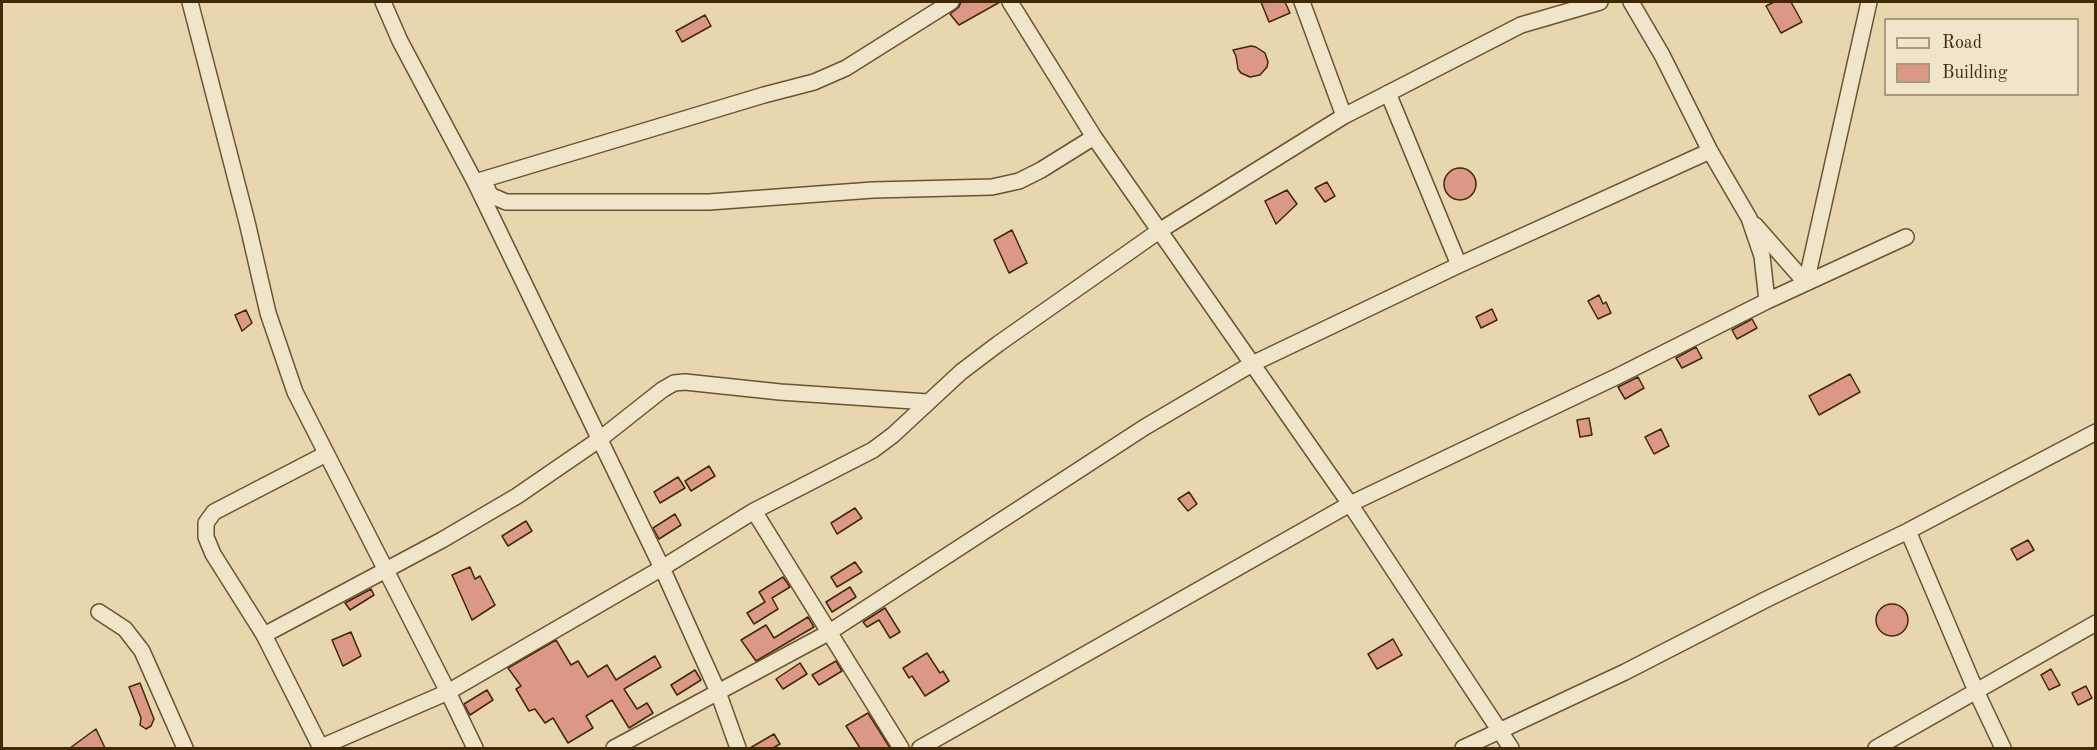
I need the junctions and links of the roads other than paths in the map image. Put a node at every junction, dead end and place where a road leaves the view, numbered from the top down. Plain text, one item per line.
1 (190, 2) edge
2 (383, 2) edge
3 (951, 2) edge
4 (1010, 2) edge
5 (1302, 2) edge
6 (1600, 2) edge
7 (1631, 2) edge
8 (1869, 2) edge
9 (1388, 93) junction
10 (1344, 116) junction
11 (1094, 137) junction
12 (1710, 150) junction
13 (479, 180) junction
14 (1749, 218) junction
15 (1159, 231) junction
16 (1906, 237) dead end
17 (1459, 265) junction
18 (1806, 283) junction
19 (1767, 301) junction
20 (1252, 364) junction
21 (928, 402) junction
22 (2096, 432) edge
23 (600, 439) junction
24 (326, 454) junction
25 (1350, 504) junction
26 (754, 511) junction
27 (1908, 531) junction
28 (662, 567) junction
29 (385, 569) junction
30 (99, 612) dead end
31 (2096, 623) edge
32 (828, 633) junction
33 (264, 635) junction
34 (1976, 691) junction
35 (448, 692) junction
36 (718, 692) junction
37 (1500, 733) junction
38 (185, 748) edge
39 (320, 748) edge
40 (475, 748) edge
41 (614, 748) edge
42 (738, 748) edge
43 (901, 748) edge
44 (920, 748) edge
45 (1463, 748) edge
46 (1511, 748) edge
47 (1876, 748) edge
48 (2003, 748) edge

1 - 24 street
2 - 13 street
3 - 13 street
4 - 11 street
5 - 10 street
6 - 9 street
7 - 12 street
8 - 18 street
9 - 10 street
9 - 17 street
10 - 15 street
11 - 13 street
11 - 15 street
12 - 14 street
12 - 17 street
13 - 23 street
14 - 18 street
14 - 19 street
15 - 20 street
15 - 21 street
16 - 18 street
17 - 20 street
18 - 19 street
19 - 25 street
20 - 25 street
20 - 32 street
21 - 23 street
21 - 26 street
22 - 27 street
23 - 28 street
23 - 29 street
24 - 29 street
24 - 33 street
25 - 37 street
25 - 44 street
26 - 28 street
26 - 32 street
27 - 34 street
27 - 37 street
28 - 35 street
28 - 36 street
29 - 33 street
29 - 35 street
30 - 38 street
31 - 34 street
32 - 36 street
32 - 43 street
33 - 39 street
34 - 47 street
34 - 48 street
35 - 39 street
35 - 40 street
36 - 41 street
36 - 42 street
37 - 45 street
37 - 46 street

